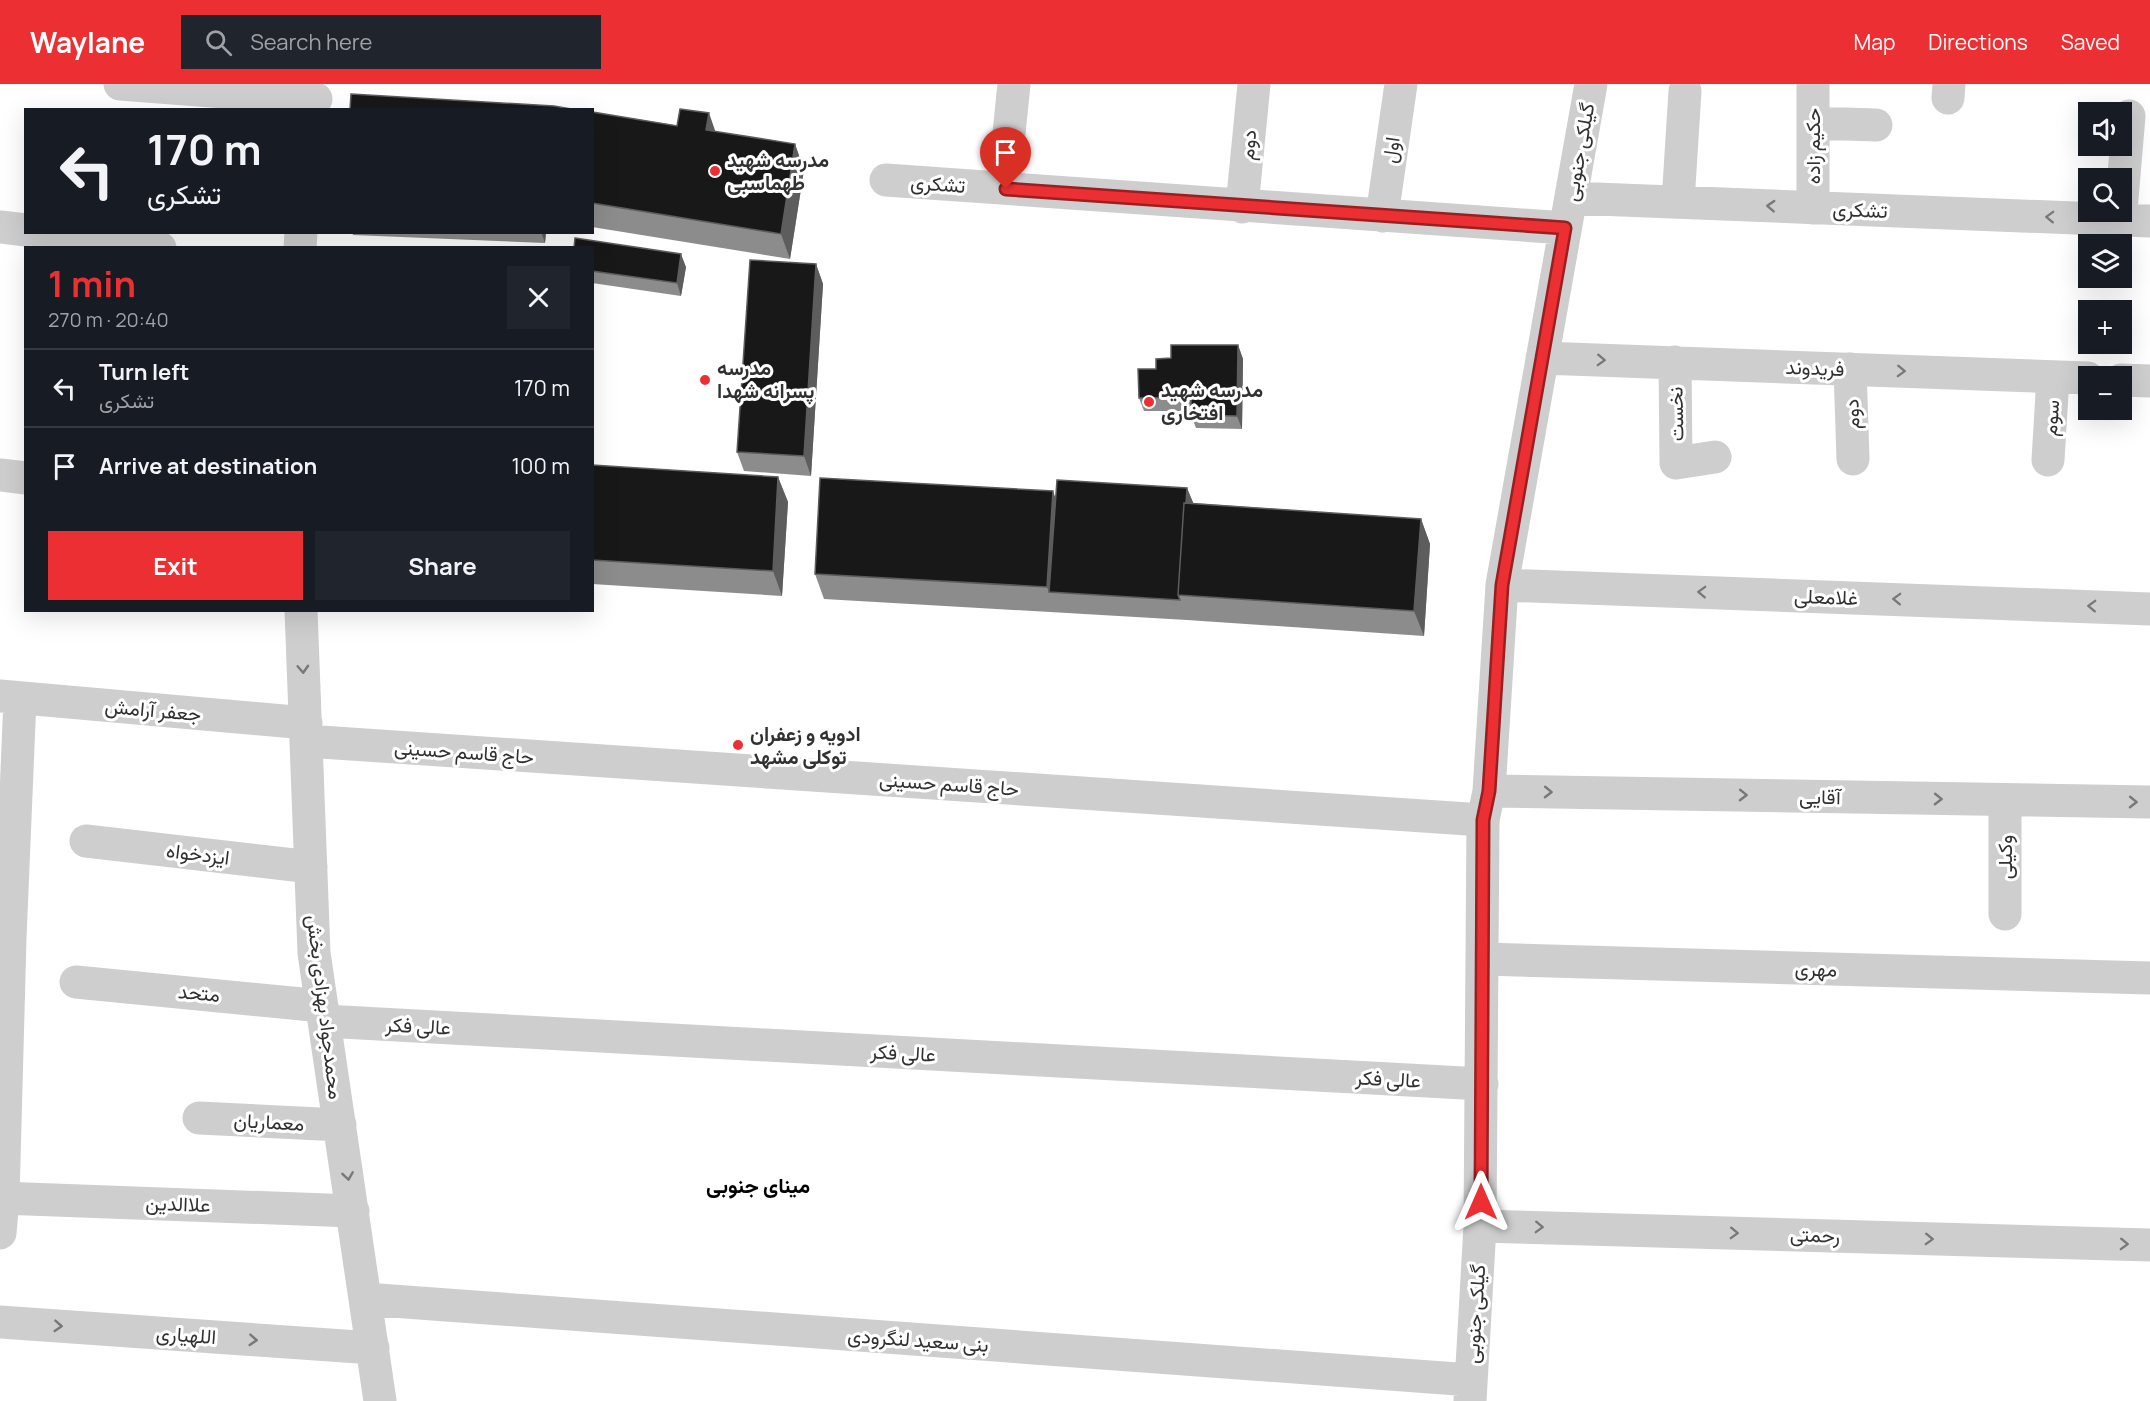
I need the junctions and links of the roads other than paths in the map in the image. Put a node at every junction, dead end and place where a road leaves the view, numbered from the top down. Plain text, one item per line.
1 (120, 84) edge
2 (1014, 84) edge
3 (1254, 84) edge
4 (1401, 84) edge
5 (1591, 84) edge
6 (1813, 84) edge
7 (1685, 91) dead end
8 (316, 98) edge
9 (1813, 123) junction
10 (1876, 125) dead end
11 (1007, 153) dead end
12 (885, 180) dead end
13 (1678, 202) junction
14 (1242, 207) junction
15 (1813, 208) junction
16 (1568, 213) junction
17 (2078, 215) edge
18 (1382, 216) junction
19 (0, 227) edge
20 (24, 230) edge
21 (56, 234) edge
22 (145, 246) edge
23 (1542, 358) junction
24 (1675, 362) junction
25 (1850, 369) junction
26 (2054, 377) junction
27 (2078, 378) edge
28 (2132, 380) edge
29 (2150, 381) edge
30 (1715, 457) dead end
31 (1853, 459) dead end
32 (2048, 460) dead end
33 (0, 475) edge
34 (24, 478) edge
35 (1502, 585) junction
36 (2150, 609) edge
37 (301, 612) edge
38 (10, 698) edge
39 (306, 732) junction
40 (2005, 800) junction
41 (2150, 802) edge
42 (1486, 806) junction
43 (86, 842) dead end
44 (310, 867) junction
45 (2005, 914) dead end
46 (5, 938) edge
47 (1483, 959) junction
48 (2150, 978) edge
49 (76, 982) dead end
50 (323, 1013) junction
51 (1482, 1084) junction
52 (199, 1118) dead end
53 (340, 1125) junction
54 (2, 1198) edge
55 (353, 1210) junction
56 (1480, 1226) junction
57 (0, 1233) edge
58 (2150, 1245) edge
59 (365, 1299) junction
60 (0, 1322) edge
61 (373, 1348) junction
62 (1470, 1391) edge
63 (381, 1401) edge

1 - 8 street
2 - 11 street
3 - 14 street, دوم
4 - 18 street, اول
5 - 16 street, گیلکی جنوبی
6 - 9 street, حکیم زاده
7 - 13 street
9 - 10 street
9 - 15 street, حکیم زاده
12 - 14 street, تشکری
15 -> 13 street, تشکری
13 - 16 street, تشکری
14 - 18 street, تشکری
17 -> 15 street, تشکری
16 - 18 street, تشکری
16 - 23 street, گیلکی جنوبی
19 - 20 street
21 - 22 street
23 -> 24 street, فریدوند
23 - 35 street, گیلکی جنوبی
24 - 25 street, فریدوند
24 - 30 street, نخست
25 -> 26 street, فریدوند
25 - 31 street, دوم
26 - 27 street, فریدوند
26 - 32 street, سوم
28 - 29 street
33 - 34 street
36 -> 35 street, غلامعلی
35 - 42 street, گیلکی جنوبی
37 -> 39 street, محمدجواد بهزادی بخش
38 - 39 street, جعفر آرامش
38 - 46 street
39 - 42 street, حاج قاسم حسینی
39 - 44 street, محمدجواد بهزادی بخش
40 -> 41 street, آقایی
42 -> 40 street, آقایی
40 - 45 street, وکیلی
42 - 47 street, گیلکی جنوبی
43 - 44 street, ایزدخواه
44 - 50 street, محمدجواد بهزادی بخش
46 - 54 street
47 - 48 street, مهری
47 - 51 street, گیلکی جنوبی
49 - 50 street, متحد
50 - 51 street, عالی فکر
50 - 53 street, محمدجواد بهزادی بخش
51 - 56 street, گیلکی جنوبی
52 - 53 street, معماریان
53 -> 55 street, محمدجواد بهزادی بخش
54 - 55 street, علاالدین
54 - 57 street
55 - 59 street, محمدجواد بهزادی بخش
56 -> 58 street, رحمتی
56 - 62 street, گیلکی جنوبی
59 - 61 street, محمدجواد بهزادی بخش
59 - 62 street, بنی سعید لنگرودی
60 -> 61 street, اللهیاری
61 - 63 street, محمدجواد بهزادی بخش

